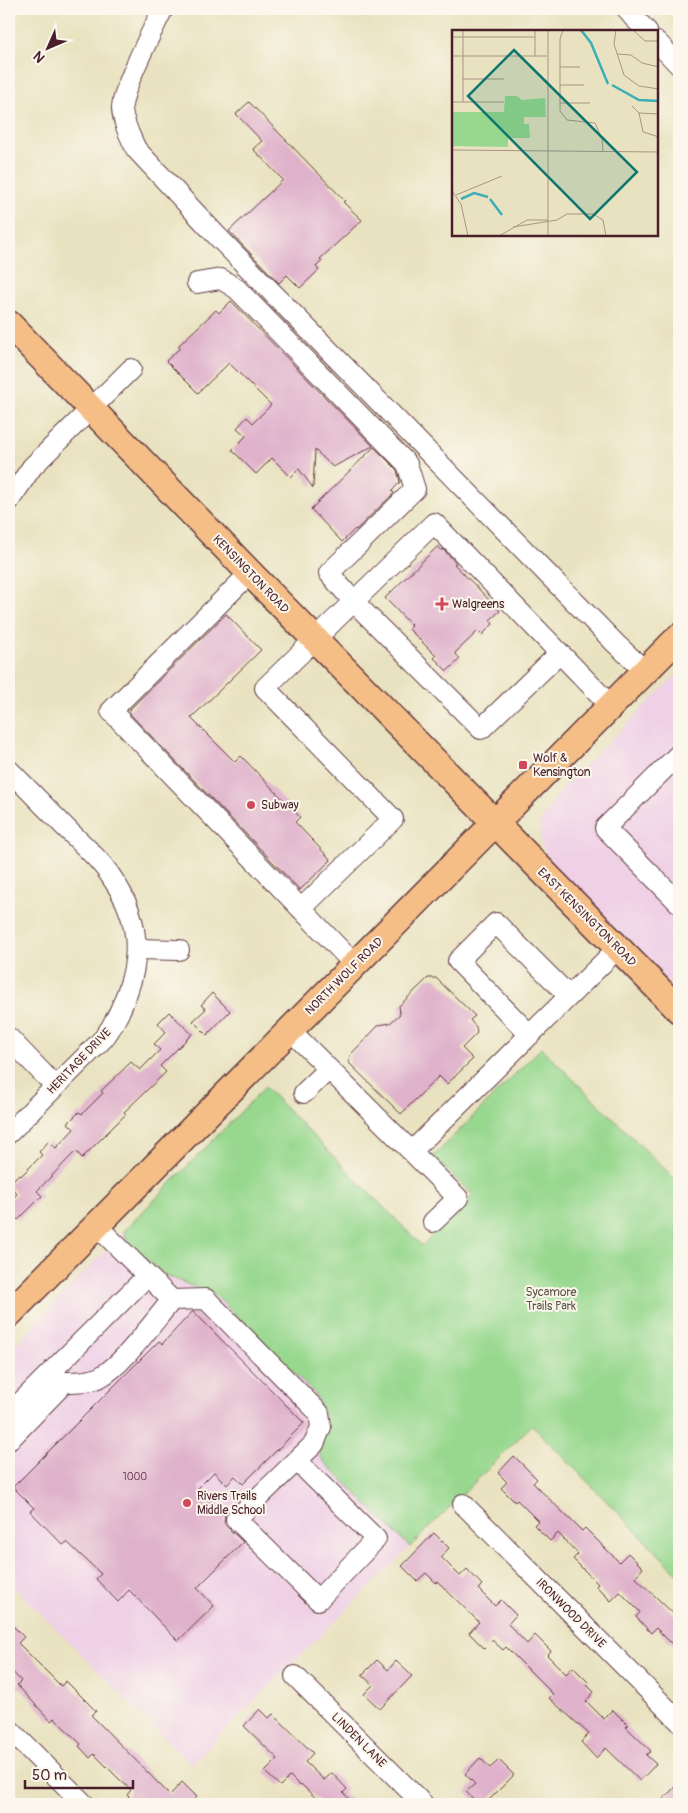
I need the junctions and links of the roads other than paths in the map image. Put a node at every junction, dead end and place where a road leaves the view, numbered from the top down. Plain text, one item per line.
1 (163, 9) edge
2 (628, 9) edge
3 (645, 30) edge
4 (658, 43) edge
5 (679, 65) edge
6 (197, 284) dead end
7 (9, 324) edge
8 (131, 369) dead end
9 (90, 409) junction
10 (9, 502) edge
11 (427, 530) junction
12 (250, 573) junction
13 (353, 601) junction
14 (521, 627) dead end
15 (679, 637) edge
16 (314, 639) junction
17 (560, 653) junction
18 (645, 671) junction
19 (611, 706) junction
20 (679, 754) edge
21 (9, 770) edge
22 (495, 823) junction
23 (679, 903) edge
24 (301, 909) junction
25 (618, 948) junction
26 (137, 949) junction
27 (179, 950) dead end
28 (355, 965) junction
29 (569, 996) junction
30 (679, 1010) edge
31 (290, 1030) junction
32 (530, 1035) junction
33 (9, 1038) edge
34 (329, 1068) junction
35 (55, 1086) junction
36 (304, 1093) dead end
37 (9, 1133) edge
38 (412, 1151) junction
39 (433, 1222) dead end
40 (97, 1226) junction
41 (147, 1276) junction
42 (172, 1300) junction
43 (9, 1314) edge
44 (9, 1414) edge
45 (9, 1440) edge
46 (297, 1461) junction
47 (463, 1504) dead end
48 (295, 1676) dead end
49 (679, 1721) edge
50 (9, 1729) edge
51 (84, 1804) edge
52 (423, 1804) edge

1 - 18 street
2 - 3 street
4 - 5 street
6 - 13 street
7 - 9 main road, KENSINGTON ROAD
8 - 9 street
9 - 10 street
9 - 12 main road, KENSINGTON ROAD
11 - 13 street
11 - 14 street
11 - 17 street
12 - 16 main road, KENSINGTON ROAD
12 - 24 street
13 - 16 street
13 - 17 street
15 - 18 main road, NORTH WOLF ROAD
16 - 22 main road, KENSINGTON ROAD
16 - 24 street
17 - 19 street
18 - 19 main road, NORTH WOLF ROAD
19 - 22 main road, NORTH WOLF ROAD
20 - 23 street
21 - 26 street, HERITAGE DRIVE
22 - 25 main road, EAST KENSINGTON ROAD
22 - 28 main road, NORTH WOLF ROAD
24 - 28 street
25 - 29 street
25 - 30 main road, EAST KENSINGTON ROAD
26 - 27 street
26 - 35 street, HERITAGE DRIVE
28 - 31 main road, NORTH WOLF ROAD
29 - 32 street
29 - 32 street
31 - 34 street
31 - 40 main road, NORTH WOLF ROAD
32 - 38 street
33 - 35 street
34 - 36 street
34 - 38 street
35 - 37 street, HERITAGE DRIVE
38 - 39 street
40 - 41 street
40 - 43 main road, NORTH WOLF ROAD
41 - 42 street
41 - 44 street
42 - 45 street
42 - 46 street
46 - 46 street
47 - 49 street, IRONWOOD DRIVE
48 - 52 street, LINDEN LANE
50 - 51 street

